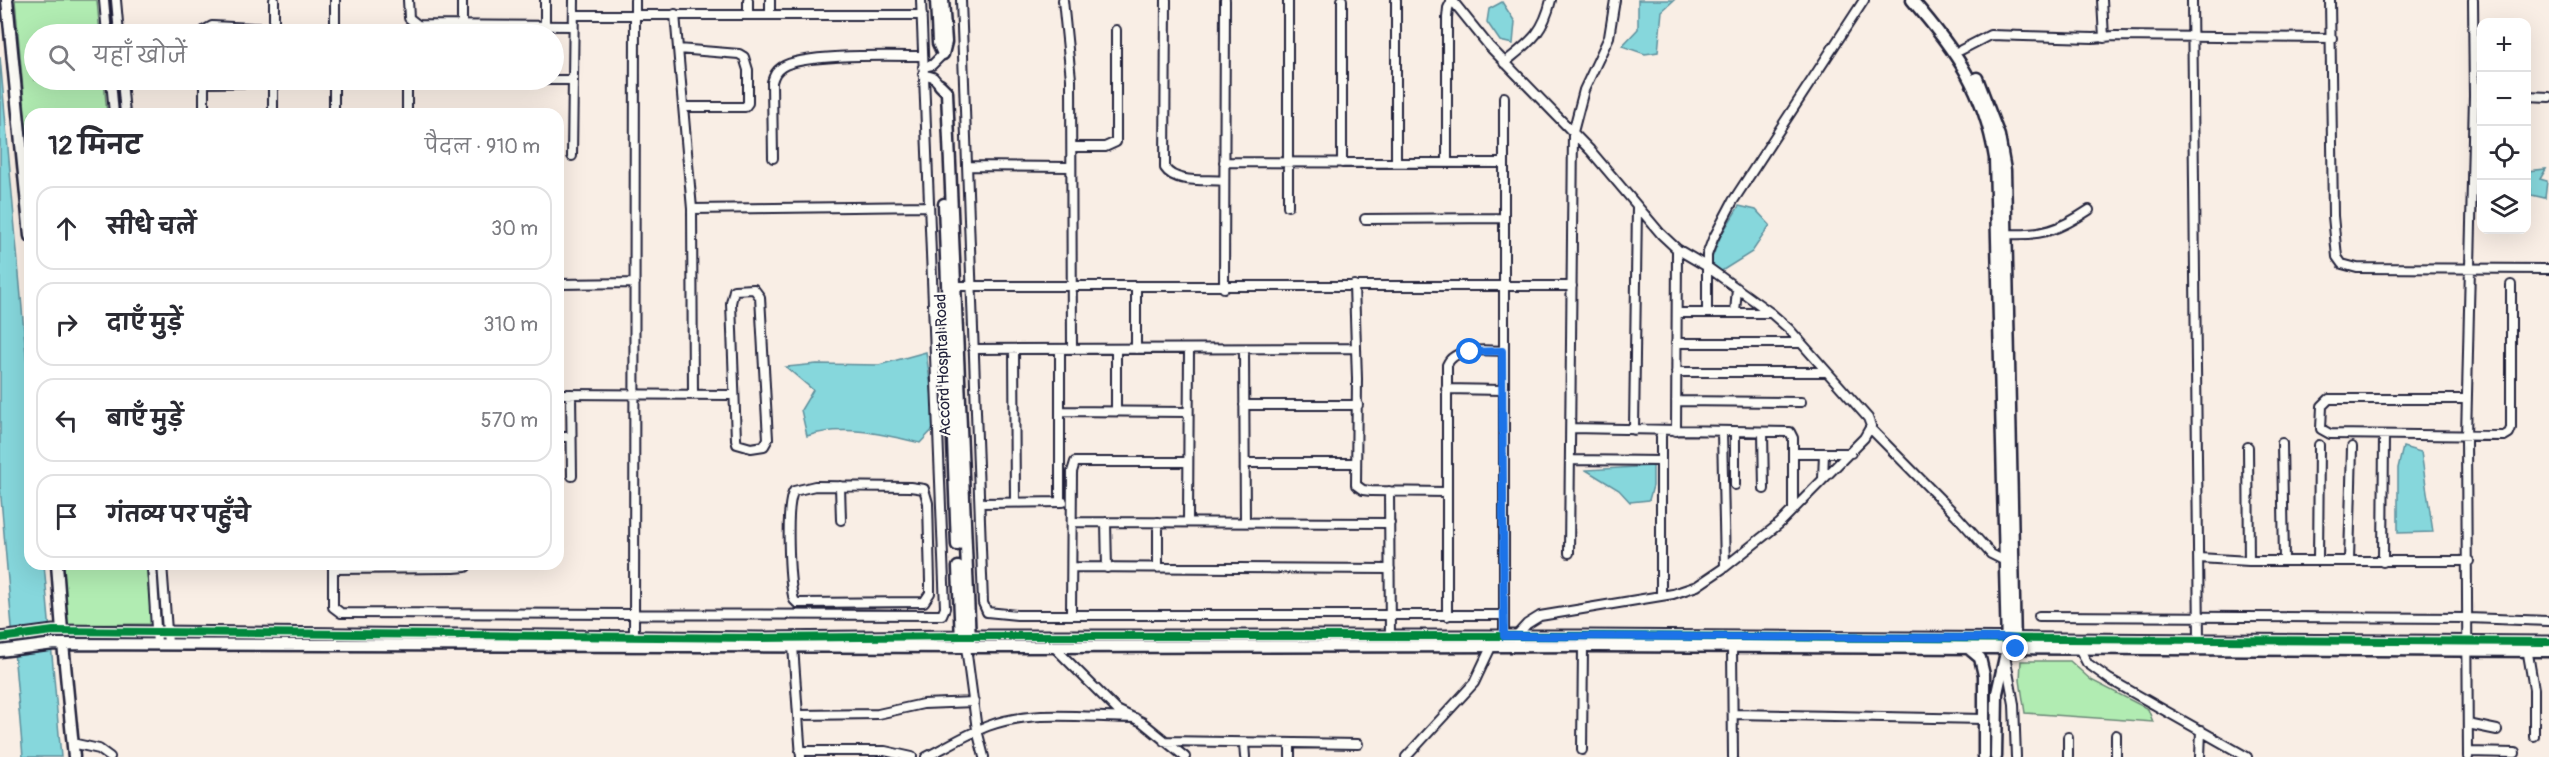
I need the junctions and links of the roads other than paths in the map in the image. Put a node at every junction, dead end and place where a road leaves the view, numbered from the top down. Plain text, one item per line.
1 (7, 0) edge
2 (104, 0) edge
3 (116, 0) edge
4 (274, 0) edge
5 (335, 0) edge
6 (408, 0) edge
7 (462, 0) edge
8 (545, 0) edge
9 (574, 0) edge
10 (635, 0) edge
11 (748, 0) edge
12 (770, 0) edge
13 (921, 0) edge
14 (936, 0) edge
15 (943, 0) edge
16 (961, 0) edge
17 (1063, 0) edge
18 (1167, 0) edge
19 (1225, 0) edge
20 (1288, 0) edge
21 (1342, 0) edge
22 (1396, 0) edge
23 (1452, 0) edge
24 (1551, 0) edge
25 (1615, 0) edge
26 (1864, 0) edge
27 (1912, 0) edge
28 (1922, 0) edge
29 (2102, 0) edge
30 (2192, 0) edge
31 (2330, 0) edge
32 (2472, 0) edge
33 (675, 14) junction
34 (770, 14) junction
35 (574, 15) junction
36 (635, 15) junction
37 (748, 15) junction
38 (922, 15) junction
39 (106, 24) edge
40 (118, 24) edge
41 (274, 24) edge
42 (335, 24) edge
43 (417, 24) edge
44 (462, 24) edge
45 (545, 24) edge
46 (564, 26) edge
47 (573, 26) junction
48 (1116, 30) dead end
49 (2192, 37) junction
50 (2104, 38) junction
51 (2332, 38) junction
52 (678, 49) junction
53 (1961, 50) junction
54 (943, 54) junction
55 (923, 56) junction
56 (1504, 63) junction
57 (923, 70) junction
58 (564, 80) edge
59 (573, 80) junction
60 (940, 85) junction
61 (112, 90) edge
62 (123, 90) edge
63 (204, 90) edge
64 (273, 90) edge
65 (334, 90) edge
66 (407, 90) edge
67 (2477, 96) edge
68 (2531, 96) edge
69 (1504, 97) dead end
70 (2549, 97) edge
71 (683, 107) junction
72 (113, 108) edge
73 (124, 108) edge
74 (204, 108) edge
75 (273, 108) edge
76 (334, 108) edge
77 (407, 108) edge
78 (1573, 132) junction
79 (1072, 147) junction
80 (572, 156) dead end
81 (773, 158) dead end
82 (1224, 162) junction
83 (1396, 162) junction
84 (1447, 162) junction
85 (1289, 163) junction
86 (1342, 163) junction
87 (1504, 163) junction
88 (967, 166) junction
89 (1071, 167) junction
90 (24, 174) edge
91 (1224, 181) junction
92 (929, 206) junction
93 (1288, 206) dead end
94 (1637, 206) junction
95 (692, 209) junction
96 (2089, 210) dead end
97 (1504, 218) junction
98 (1365, 219) dead end
99 (2006, 234) junction
100 (1677, 249) junction
101 (1707, 266) junction
102 (2469, 269) junction
103 (2549, 269) edge
104 (635, 283) junction
105 (564, 284) edge
106 (1354, 285) junction
107 (2511, 285) dead end
108 (955, 286) junction
109 (970, 286) junction
110 (1503, 286) junction
111 (1572, 286) junction
112 (1071, 287) junction
113 (1136, 287) junction
114 (1224, 288) junction
115 (1737, 288) junction
116 (1677, 313) junction
117 (1707, 313) junction
118 (1735, 313) junction
119 (1771, 313) junction
120 (1676, 343) junction
121 (1800, 343) junction
122 (973, 348) junction
123 (1356, 348) junction
124 (1014, 349) junction
125 (1060, 349) junction
126 (1072, 349) junction
127 (1116, 349) junction
128 (1136, 349) junction
129 (1189, 349) junction
130 (1244, 349) junction
131 (1502, 351) junction
132 (1676, 372) junction
133 (1826, 372) junction
134 (1446, 389) junction
135 (1503, 390) junction
136 (564, 394) edge
137 (571, 394) junction
138 (693, 394) junction
139 (634, 395) junction
140 (733, 395) junction
141 (2466, 399) junction
142 (1676, 401) junction
143 (1801, 402) dead end
144 (1244, 405) junction
145 (1358, 405) junction
146 (1060, 411) junction
147 (1116, 411) junction
148 (1188, 412) junction
149 (1571, 428) junction
150 (1871, 429) junction
151 (1635, 430) junction
152 (1661, 430) junction
153 (1676, 431) junction
154 (1722, 432) junction
155 (1735, 432) junction
156 (1763, 432) junction
157 (2384, 435) junction
158 (564, 437) edge
159 (571, 437) junction
160 (2466, 437) junction
161 (2282, 443) dead end
162 (2319, 445) dead end
163 (2248, 447) dead end
164 (2352, 447) dead end
165 (1794, 453) junction
166 (1824, 453) junction
167 (1851, 453) junction
168 (1571, 460) junction
169 (1188, 462) junction
170 (1660, 462) junction
171 (1245, 463) junction
172 (1356, 463) junction
173 (572, 476) dead end
174 (1823, 479) junction
175 (1735, 484) dead end
176 (840, 486) junction
177 (1764, 489) dead end
178 (1389, 491) junction
179 (1446, 492) junction
180 (1072, 501) junction
181 (1015, 502) junction
182 (1060, 502) junction
183 (980, 503) junction
184 (1793, 510) junction
185 (841, 520) dead end
186 (1072, 522) junction
187 (1106, 522) junction
188 (1158, 522) junction
189 (1188, 522) junction
190 (1245, 522) junction
191 (1389, 523) junction
192 (1569, 553) dead end
193 (2199, 558) junction
194 (2005, 561) junction
195 (2249, 561) junction
196 (2284, 561) junction
197 (2318, 561) junction
198 (2349, 561) junction
199 (2469, 561) junction
200 (2383, 562) junction
201 (1072, 567) junction
202 (1725, 567) junction
203 (1107, 568) junction
204 (1158, 568) junction
205 (1390, 569) junction
206 (57, 570) edge
207 (153, 570) edge
208 (162, 570) edge
209 (333, 570) edge
210 (1661, 596) junction
211 (856, 602) junction
212 (634, 614) junction
213 (1071, 614) junction
214 (856, 615) junction
215 (1390, 615) junction
216 (1447, 615) junction
217 (1503, 615) junction
218 (2039, 616) dead end
219 (2199, 617) junction
220 (2468, 618) junction
221 (2549, 621) edge
222 (58, 631) junction
223 (162, 633) junction
224 (965, 636) junction
225 (1390, 636) junction
226 (1504, 636) junction
227 (1516, 636) junction
228 (5, 638) edge
229 (2199, 639) junction
230 (634, 642) junction
231 (2549, 642) edge
232 (59, 644) junction
233 (163, 644) junction
234 (2469, 645) junction
235 (794, 646) junction
236 (1491, 646) junction
237 (1583, 646) junction
238 (2010, 646) junction
239 (2527, 646) junction
240 (966, 647) junction
241 (1054, 647) junction
242 (1732, 647) junction
243 (1968, 648) junction
244 (2079, 648) junction
245 (0, 651) edge
246 (2549, 651) edge
247 (974, 702) junction
248 (1733, 714) junction
249 (798, 715) junction
250 (1135, 718) junction
251 (1984, 719) junction
252 (2468, 724) junction
253 (2497, 729) dead end
254 (977, 730) junction
255 (2201, 730) junction
256 (2116, 735) dead end
257 (2534, 736) dead end
258 (2068, 737) dead end
259 (1164, 741) junction
260 (72, 743) junction
261 (1244, 743) junction
262 (1290, 743) junction
263 (1358, 744) dead end
264 (1582, 750) dead end
265 (2515, 753) dead end
266 (801, 754) edge
267 (2468, 755) edge
268 (74, 757) edge
269 (110, 757) edge
270 (912, 757) edge
271 (926, 757) edge
272 (984, 757) edge
273 (1185, 757) edge
274 (1245, 757) edge
275 (1290, 757) edge
276 (1406, 757) edge
277 (1733, 757) edge
278 (1984, 757) edge
279 (1996, 757) edge
280 (2016, 757) edge
281 (2068, 757) edge
282 (2116, 757) edge
283 (2200, 757) edge
284 (2247, 757) edge

1 - 90 street
2 - 39 street
3 - 40 street
4 - 41 street
5 - 42 street
6 - 43 street
7 - 44 street
8 - 45 street
9 - 35 street
10 - 36 street
11 - 37 street
12 - 34 street
13 - 38 street
14 - 54 street
15 - 54 street
16 - 88 street
17 - 79 street
18 - 91 street
19 - 82 street
20 - 85 street
21 - 86 street
22 - 83 street
23 - 56 street
23 - 84 street
24 - 56 street
25 - 78 street
26 - 101 street
27 - 194 street
28 - 53 street
29 - 50 street
30 - 49 street
31 - 51 street
32 - 67 street
33 - 36 street
33 - 37 street
33 - 52 street
34 - 37 street
34 - 38 street
35 - 36 street
35 - 47 street
36 - 104 street
38 - 55 street
46 - 47 street
47 - 59 street
48 - 79 street
49 - 50 street
49 - 51 street
49 - 193 street
50 - 53 street
51 - 102 street
52 - 71 street
52 - 71 street
53 - 99 street
54 - 57 street
55 - 57 street
55 - 81 street
56 - 78 street
57 - 60 street
57 - 92 street
58 - 59 street
59 - 80 street
60 - 108 street, Accord Hospital Road
60 - 224 street
61 - 72 street
62 - 73 street
63 - 74 street
64 - 75 street
65 - 76 street
66 - 77 street
67 - 102 street
68 - 70 street
69 - 87 street
71 - 95 street
78 - 94 street
78 - 111 street
79 - 89 street
82 - 85 street
82 - 91 street
83 - 84 street
83 - 86 street
84 - 87 street
85 - 86 street
85 - 93 street
87 - 97 street
88 - 89 street
88 - 109 street
89 - 112 street
91 - 114 street
92 - 95 street
92 - 214 street
94 - 100 street
94 - 151 street
95 - 138 street
96 - 99 street
97 - 98 street
97 - 110 street
99 - 238 street
100 - 101 street
100 - 116 street
101 - 115 street
101 - 117 street
102 - 103 street
102 - 141 street
104 - 105 street
104 - 139 street
106 - 110 street
106 - 114 street
106 - 123 street
107 - 160 street
108 - 109 street
108 - 224 street, Accord Hospital Road
109 - 112 street
109 - 122 street
110 - 111 street
110 - 131 street
111 - 149 street
112 - 113 street
112 - 126 street
113 - 114 street
113 - 128 street
115 - 118 street
115 - 119 street
116 - 117 street
116 - 120 street
117 - 118 street
118 - 119 street
119 - 121 street
120 - 121 street
120 - 132 street
121 - 133 street
122 - 124 street
122 - 183 street
123 - 130 street
123 - 145 street
124 - 125 street
124 - 181 street
125 - 126 street
125 - 146 street
126 - 127 street
127 - 128 street
127 - 147 street
128 - 129 street
129 - 130 street
129 - 148 street
130 - 144 street
131 - 134 street
131 - 135 street
132 - 133 street
132 - 142 street
133 - 150 street
134 - 135 street
134 - 179 street
135 - 217 street
136 - 137 street
137 - 139 street
137 - 159 street
138 - 139 street
138 - 140 street
139 - 212 street
140 - 140 street
141 - 157 street
141 - 160 street
142 - 143 street
142 - 153 street
144 - 145 street
144 - 171 street
145 - 172 street
146 - 147 street
146 - 182 street
147 - 148 street
148 - 169 street
149 - 151 street
149 - 168 street
150 - 167 street
150 - 194 street
151 - 152 street
152 - 153 street
152 - 170 street
153 - 154 street
154 - 155 street
154 - 202 street
155 - 156 street
155 - 175 street
156 - 165 street
156 - 177 street
157 - 160 street
157 - 200 street
158 - 159 street
159 - 173 street
160 - 199 street
161 - 196 street
162 - 197 street
163 - 195 street
164 - 198 street
165 - 166 street
165 - 184 street
166 - 167 street
166 - 174 street
167 - 174 street
168 - 170 street
168 - 192 street
169 - 180 street
169 - 189 street
170 - 210 street
171 - 172 street
171 - 190 street
172 - 178 street
174 - 184 street
176 - 185 street
176 - 211 street
176 - 211 street
178 - 179 street
178 - 191 street
179 - 216 street
180 - 182 street
180 - 186 street
181 - 182 street
181 - 183 street
183 - 213 street
184 - 202 street
186 - 187 street
186 - 201 street
187 - 188 street
187 - 203 street
188 - 189 street
188 - 204 street
189 - 190 street
190 - 191 street
191 - 205 street
193 - 195 street
193 - 219 street
194 - 238 street
195 - 196 street
196 - 197 street
197 - 198 street
198 - 200 street
199 - 200 street
199 - 220 street
201 - 203 street
201 - 213 street
202 - 210 street
203 - 204 street
204 - 205 street
205 - 215 street
206 - 222 street
207 - 223 street
208 - 223 street
209 - 212 street
210 - 227 street
211 - 214 street
212 - 214 street
212 - 230 street
213 - 215 street
215 - 216 street
215 - 225 street
216 - 217 street
217 - 226 street
218 - 219 street
219 - 220 street
219 - 229 street
220 - 221 street
220 - 234 street
222 - 223 street
222 - 228 street
223 - 230 street
223 - 233 street
224 - 225 street
224 - 230 street
224 - 240 street
225 - 226 street
226 - 227 street
227 - 238 street
229 - 234 street
229 - 238 street
230 - 233 street
230 - 235 street
231 - 239 street
232 - 233 street
232 - 245 street
232 - 260 street
234 - 239 street
234 - 244 street
234 - 252 street
235 - 240 street
235 - 249 street
236 - 237 street
236 - 241 street
236 - 276 street
237 - 242 street
237 - 264 street
238 - 243 street
238 - 244 street
238 - 279 street
238 - 280 street
239 - 246 street
239 - 257 street
240 - 241 street
240 - 247 street
241 - 250 street
242 - 243 street
242 - 248 street
243 - 251 street
244 - 255 street
247 - 249 street
247 - 254 street
248 - 251 street
248 - 277 street
249 - 266 street
250 - 254 street
250 - 259 street
251 - 278 street
252 - 253 street
252 - 267 street
254 - 271 street
254 - 272 street
255 - 283 street
255 - 284 street
256 - 282 street
258 - 281 street
259 - 261 street
259 - 273 street
260 - 268 street
260 - 269 street
261 - 262 street
261 - 274 street
262 - 263 street
262 - 275 street
265 - 267 street
266 - 270 street

